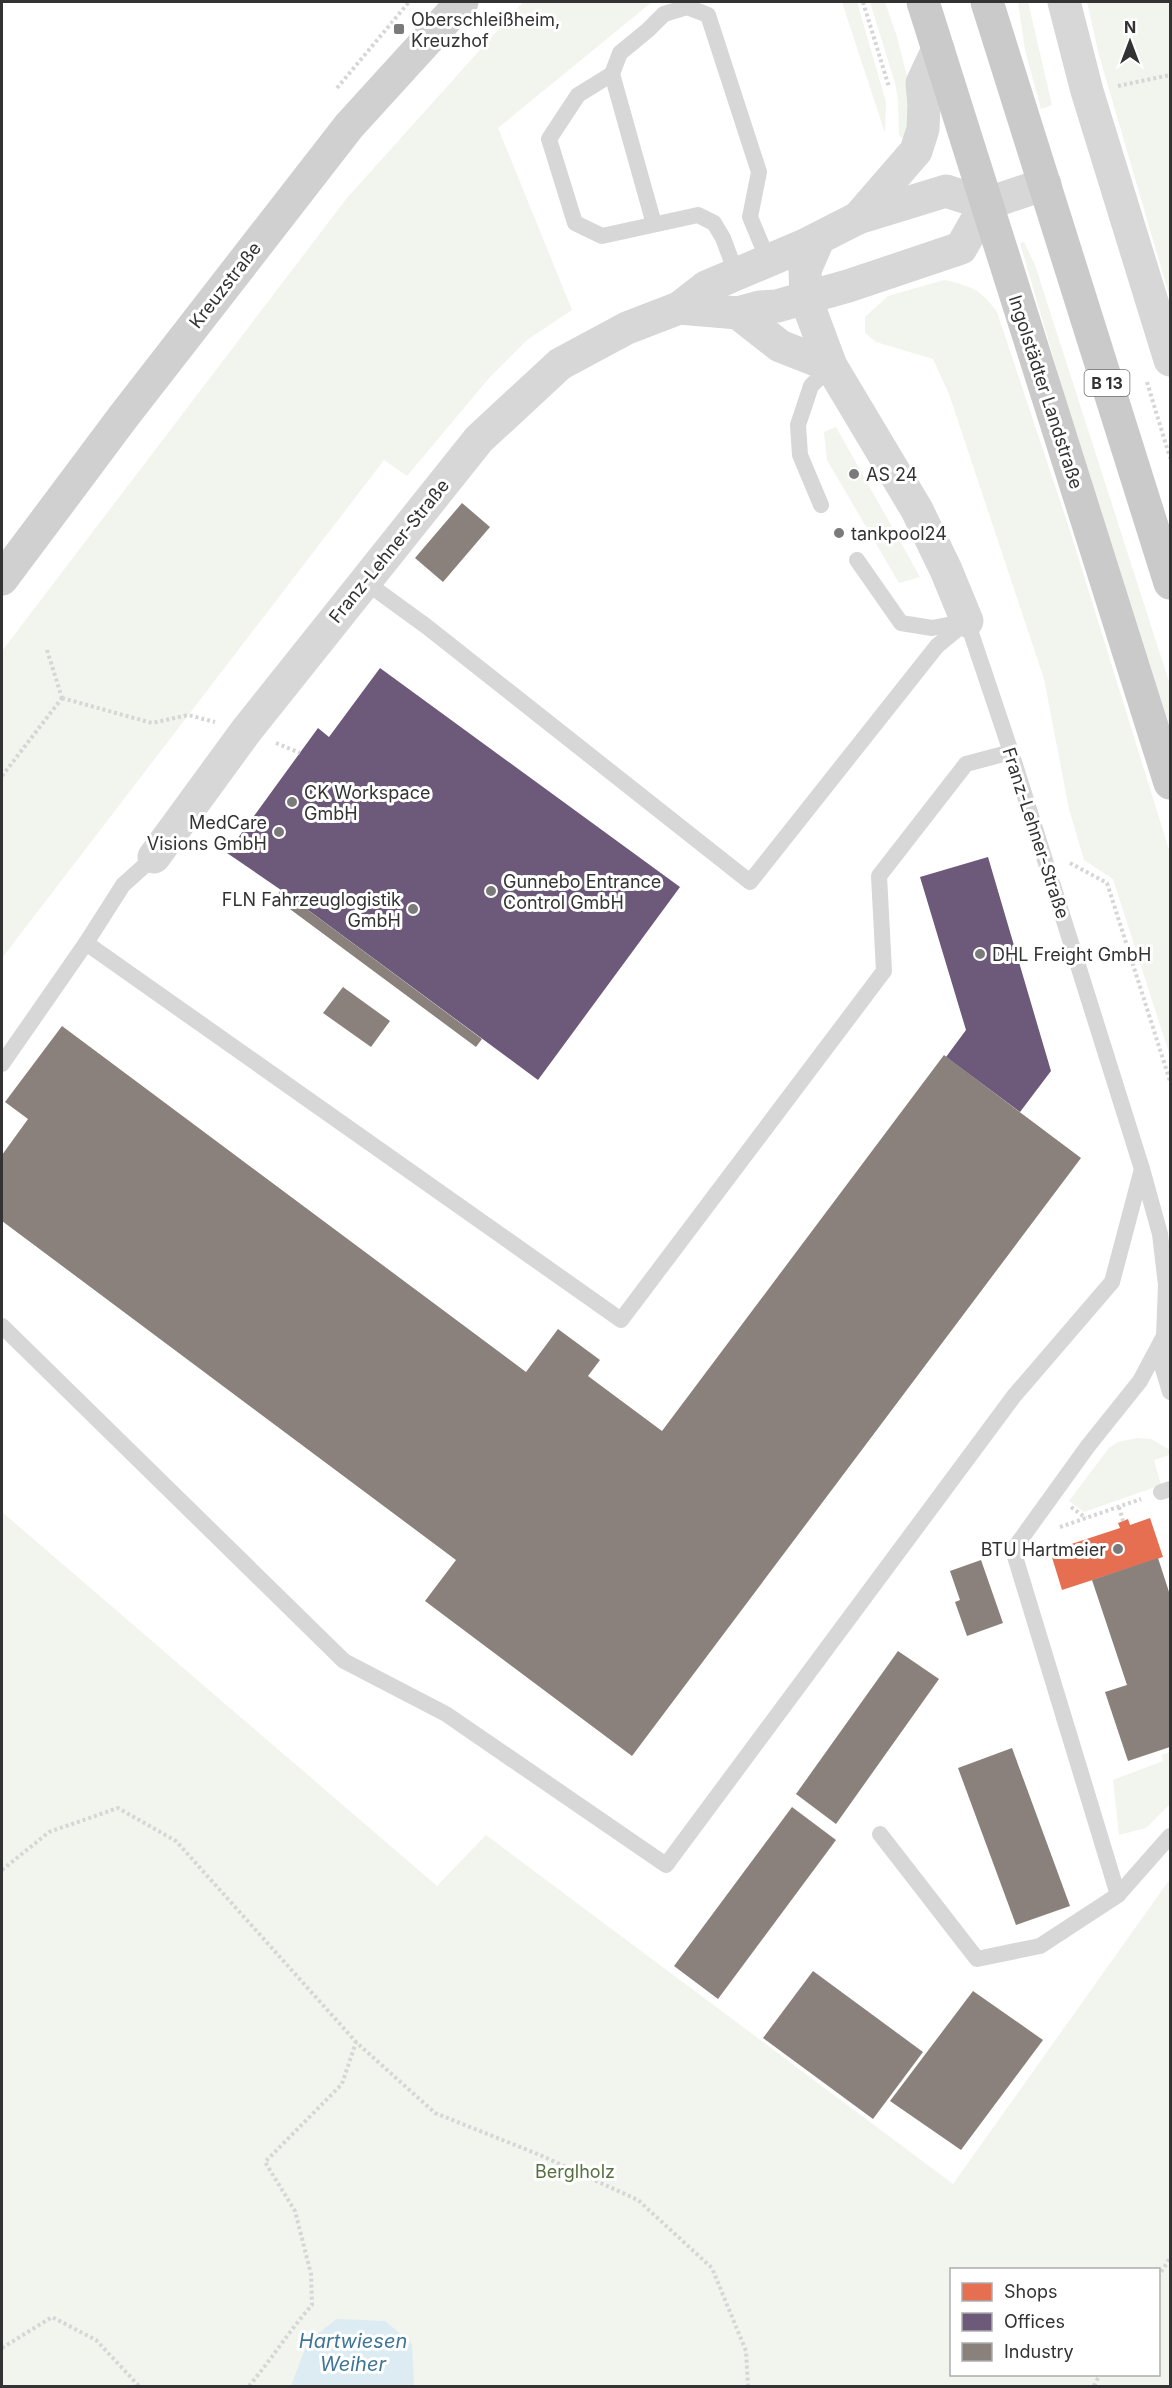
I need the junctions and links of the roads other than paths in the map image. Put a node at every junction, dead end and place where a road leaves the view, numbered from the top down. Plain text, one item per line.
1 (462, 2) edge
2 (923, 2) edge
3 (987, 2) edge
4 (1064, 2) edge
5 (938, 49) junction
6 (612, 74) junction
7 (1045, 184) junction
8 (986, 204) junction
9 (858, 218) junction
10 (654, 224) junction
11 (819, 238) junction
12 (768, 260) junction
13 (736, 273) junction
14 (806, 299) junction
15 (679, 308) junction
16 (738, 314) junction
17 (1170, 360) edge
18 (831, 366) junction
19 (821, 505) dead end
20 (857, 560) dead end
21 (2, 579) edge
22 (364, 581) junction
23 (1170, 583) edge
24 (967, 621) junction
25 (1011, 752) junction
26 (1170, 783) edge
27 (154, 857) joint
28 (86, 943) junction
29 (2, 1064) edge
30 (1142, 1169) junction
31 (2, 1326) edge
32 (1164, 1336) junction
33 (1170, 1392) edge
34 (880, 1834) dead end
35 (1170, 1836) edge
36 (1118, 1895) junction

1 - 21 main road, Kreuzstraße
2 - 5 main road, Ingolstädter Landstraße
3 - 7 main road, B 13
4 - 17 street
5 - 8 main road, Ingolstädter Landstraße
5 - 9 street
6 - 10 lane
6 - 10 lane
6 - 12 lane
7 - 8 street
7 - 23 main road, B 13
8 - 9 street, Franz-Lehner-Straße
8 - 14 street, Franz-Lehner-Straße
8 - 26 main road, Ingolstädter Landstraße
9 - 11 street, Franz-Lehner-Straße
10 - 13 lane
11 - 12 street, Franz-Lehner-Straße
11 - 14 street, Franz-Lehner-Straße
12 - 13 street, Franz-Lehner-Straße
13 - 15 street, Franz-Lehner-Straße
13 - 16 street
14 - 16 street, Franz-Lehner-Straße
14 - 18 street, Franz-Lehner-Straße
15 - 16 street, Franz-Lehner-Straße
15 - 22 street, Franz-Lehner-Straße
16 - 18 street
18 - 19 lane
18 - 24 street, Franz-Lehner-Straße
20 - 24 lane
22 - 24 lane
22 - 27 street, Franz-Lehner-Straße
24 - 25 lane, Franz-Lehner-Straße
25 - 28 lane
25 - 30 lane, Franz-Lehner-Straße
27 - 28 lane
28 - 29 lane
30 - 31 lane
30 - 32 lane, Franz-Lehner-Straße
32 - 33 lane
32 - 36 lane, Franz-Lehner-Straße
34 - 36 lane
35 - 36 lane

